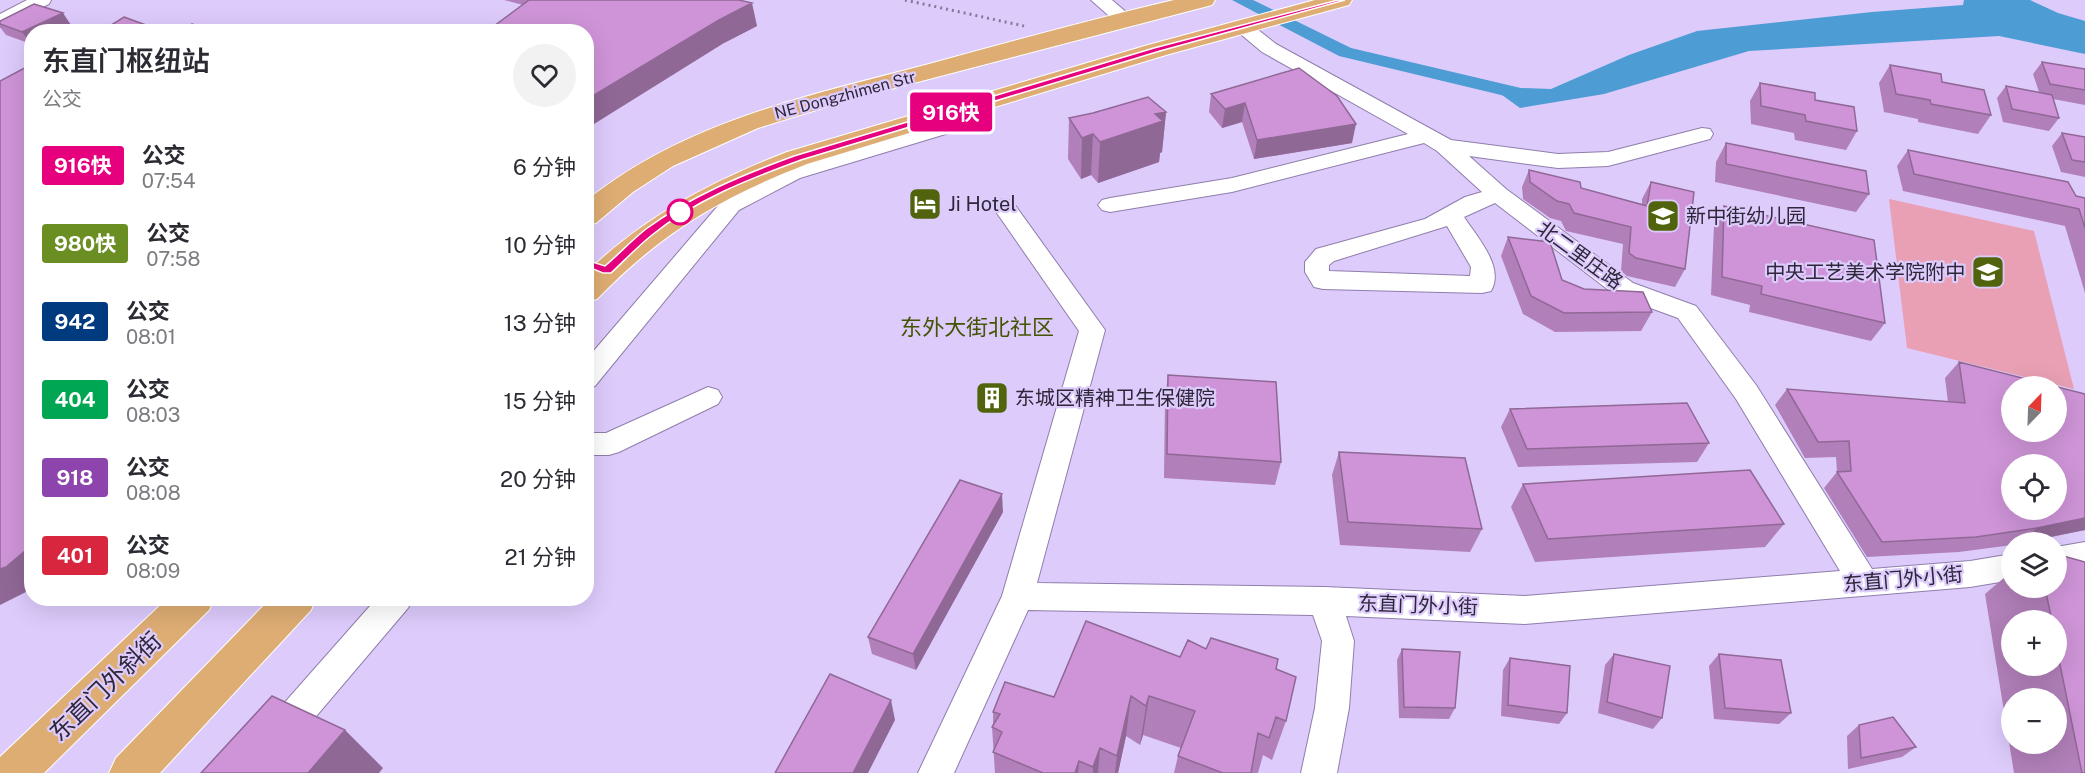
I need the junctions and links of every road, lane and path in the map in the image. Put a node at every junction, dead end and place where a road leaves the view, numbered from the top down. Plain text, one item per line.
1 (42, 0) edge
2 (905, 0) edge
3 (1100, 0) edge
4 (1189, 2) edge
5 (1330, 3) edge
6 (1123, 18) junction
7 (0, 21) edge
8 (1241, 26) junction
9 (1062, 36) junction
10 (1157, 50) junction
11 (948, 113) junction
12 (1702, 135) dead end
13 (1436, 141) junction
14 (1497, 194) junction
15 (1110, 205) dead end
16 (1004, 206) dead end
17 (594, 209) edge
18 (1451, 214) junction
19 (597, 267) edge
20 (594, 369) edge
21 (708, 397) dead end
22 (594, 444) edge
23 (2085, 555) edge
24 (2067, 558) edge
25 (2001, 569) edge
26 (1864, 583) junction
27 (1018, 596) junction
28 (1325, 601) junction
29 (187, 606) edge
30 (289, 606) edge
31 (390, 606) edge
32 (14, 773) edge
33 (131, 773) edge
34 (245, 773) edge
35 (936, 773) edge
36 (1319, 773) edge

1 - 7 street
2 - 9 path
3 - 6 street
4 - 6 main road
5 - 8 main road
6 - 9 main road, NE Dongzhimen Str
6 - 10 main road
8 - 10 main road
8 - 13 street, 北二里庄路
9 - 17 main road, NE Dongzhimen Str
10 - 11 main road
11 - 19 main road
11 - 20 street
12 - 13 street
13 - 14 street, 北二里庄路
13 - 15 street
14 - 18 street
14 - 26 street, 北二里庄路
16 - 27 street
18 - 18 street
21 - 22 street
23 - 24 street
25 - 26 street, 东直门外小街
26 - 28 street, 东直门外小街
27 - 28 street, 东直门外小街
27 - 35 street
28 - 36 street
29 - 32 main road, 东直门外斜街
30 - 33 main road
31 - 34 street

